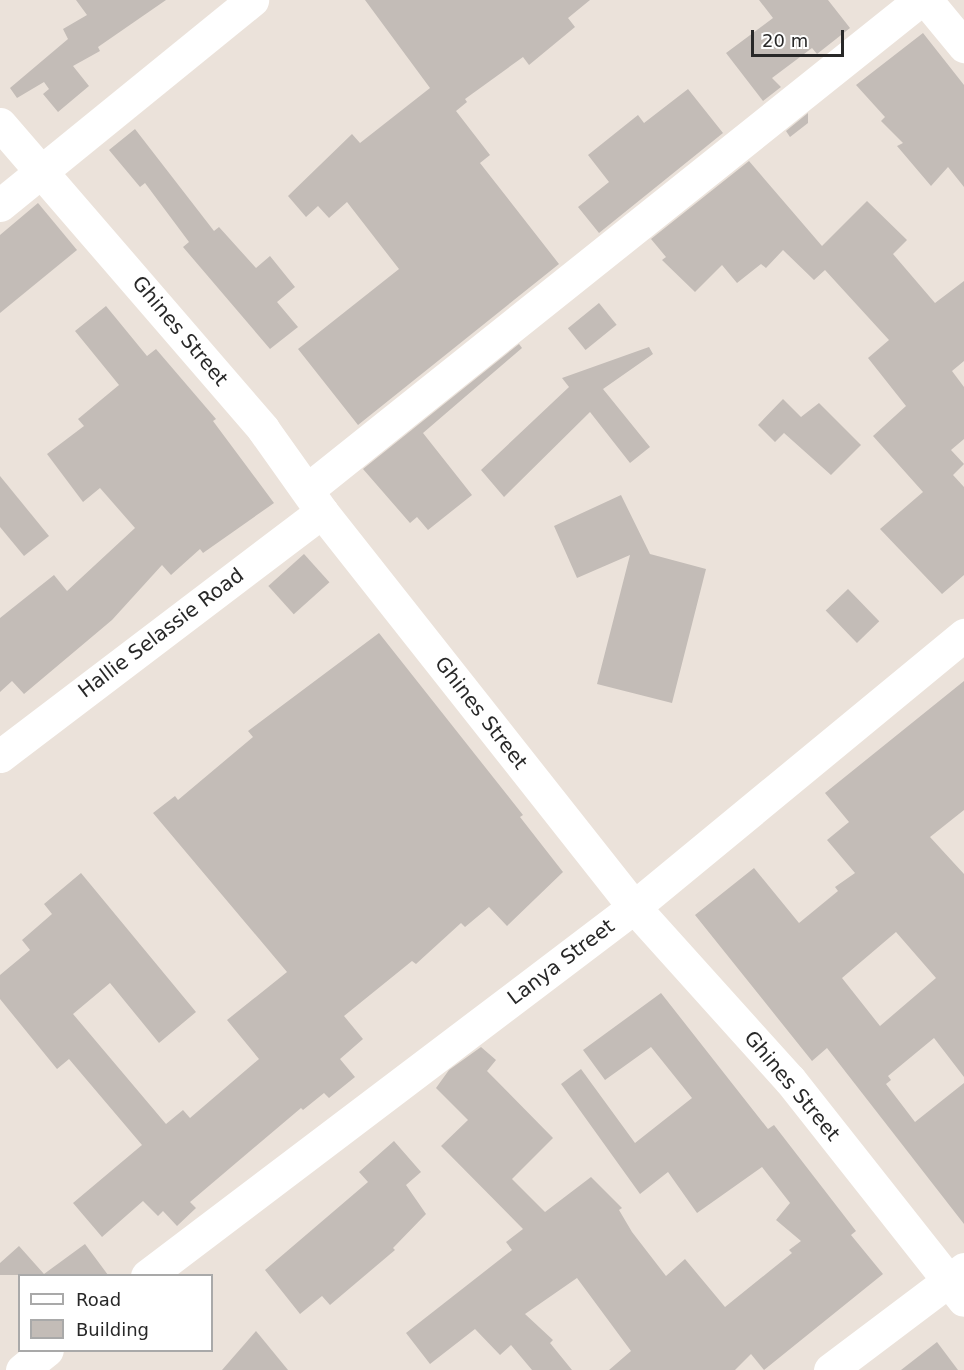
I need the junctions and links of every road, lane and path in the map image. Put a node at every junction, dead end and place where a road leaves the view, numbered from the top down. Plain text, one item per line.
1 (252, 0) edge
2 (920, 0) edge
3 (927, 0) edge
4 (964, 46) edge
5 (0, 124) edge
6 (44, 171) junction
7 (0, 205) edge
8 (315, 501) junction
9 (964, 635) edge
10 (0, 756) edge
11 (634, 907) junction
12 (148, 1274) edge
13 (959, 1283) edge
14 (44, 1352) edge
15 (22, 1370) edge
16 (830, 1370) edge

1 - 6 street
2 - 8 street, Hallie Selassie Road
3 - 4 street
5 - 6 street, Ghines Street
6 - 7 street
6 - 8 street, Ghines Street
8 - 10 street, Hallie Selassie Road
8 - 11 street, Ghines Street
9 - 11 street, Lanya Street
11 - 12 street, Lanya Street
11 - 13 street, Ghines Street
13 - 16 street
14 - 15 street

